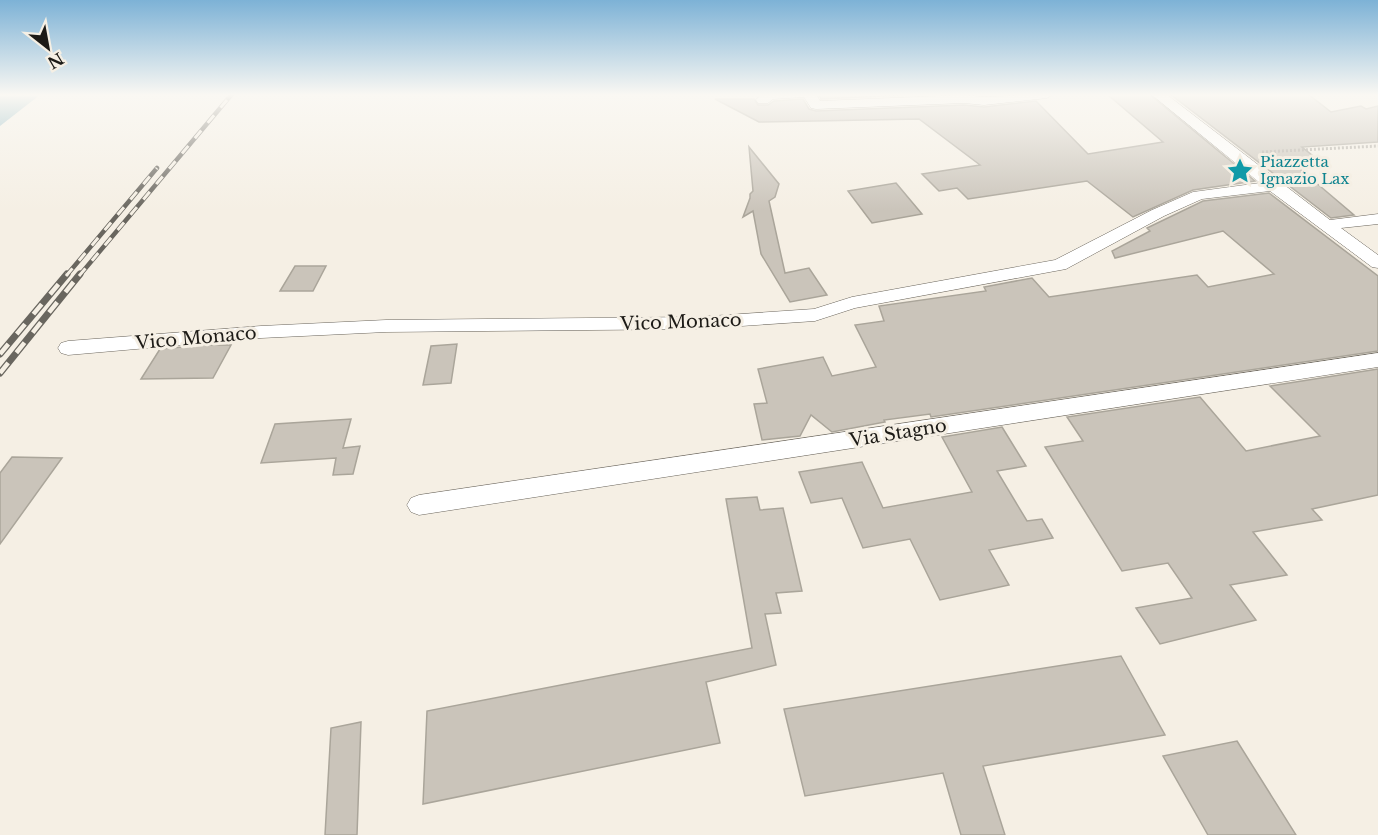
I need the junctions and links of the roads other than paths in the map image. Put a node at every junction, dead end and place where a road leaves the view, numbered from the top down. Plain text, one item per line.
1 (1207, 133) edge
2 (1273, 186) junction
3 (1378, 219) edge
4 (1328, 225) junction
5 (1378, 263) edge
6 (68, 348) dead end
7 (1378, 360) edge
8 (419, 505) dead end

1 - 2 street
2 - 4 street
2 - 6 street, Vico Monaco
3 - 4 street
4 - 5 street
7 - 8 street, Via Stagno

